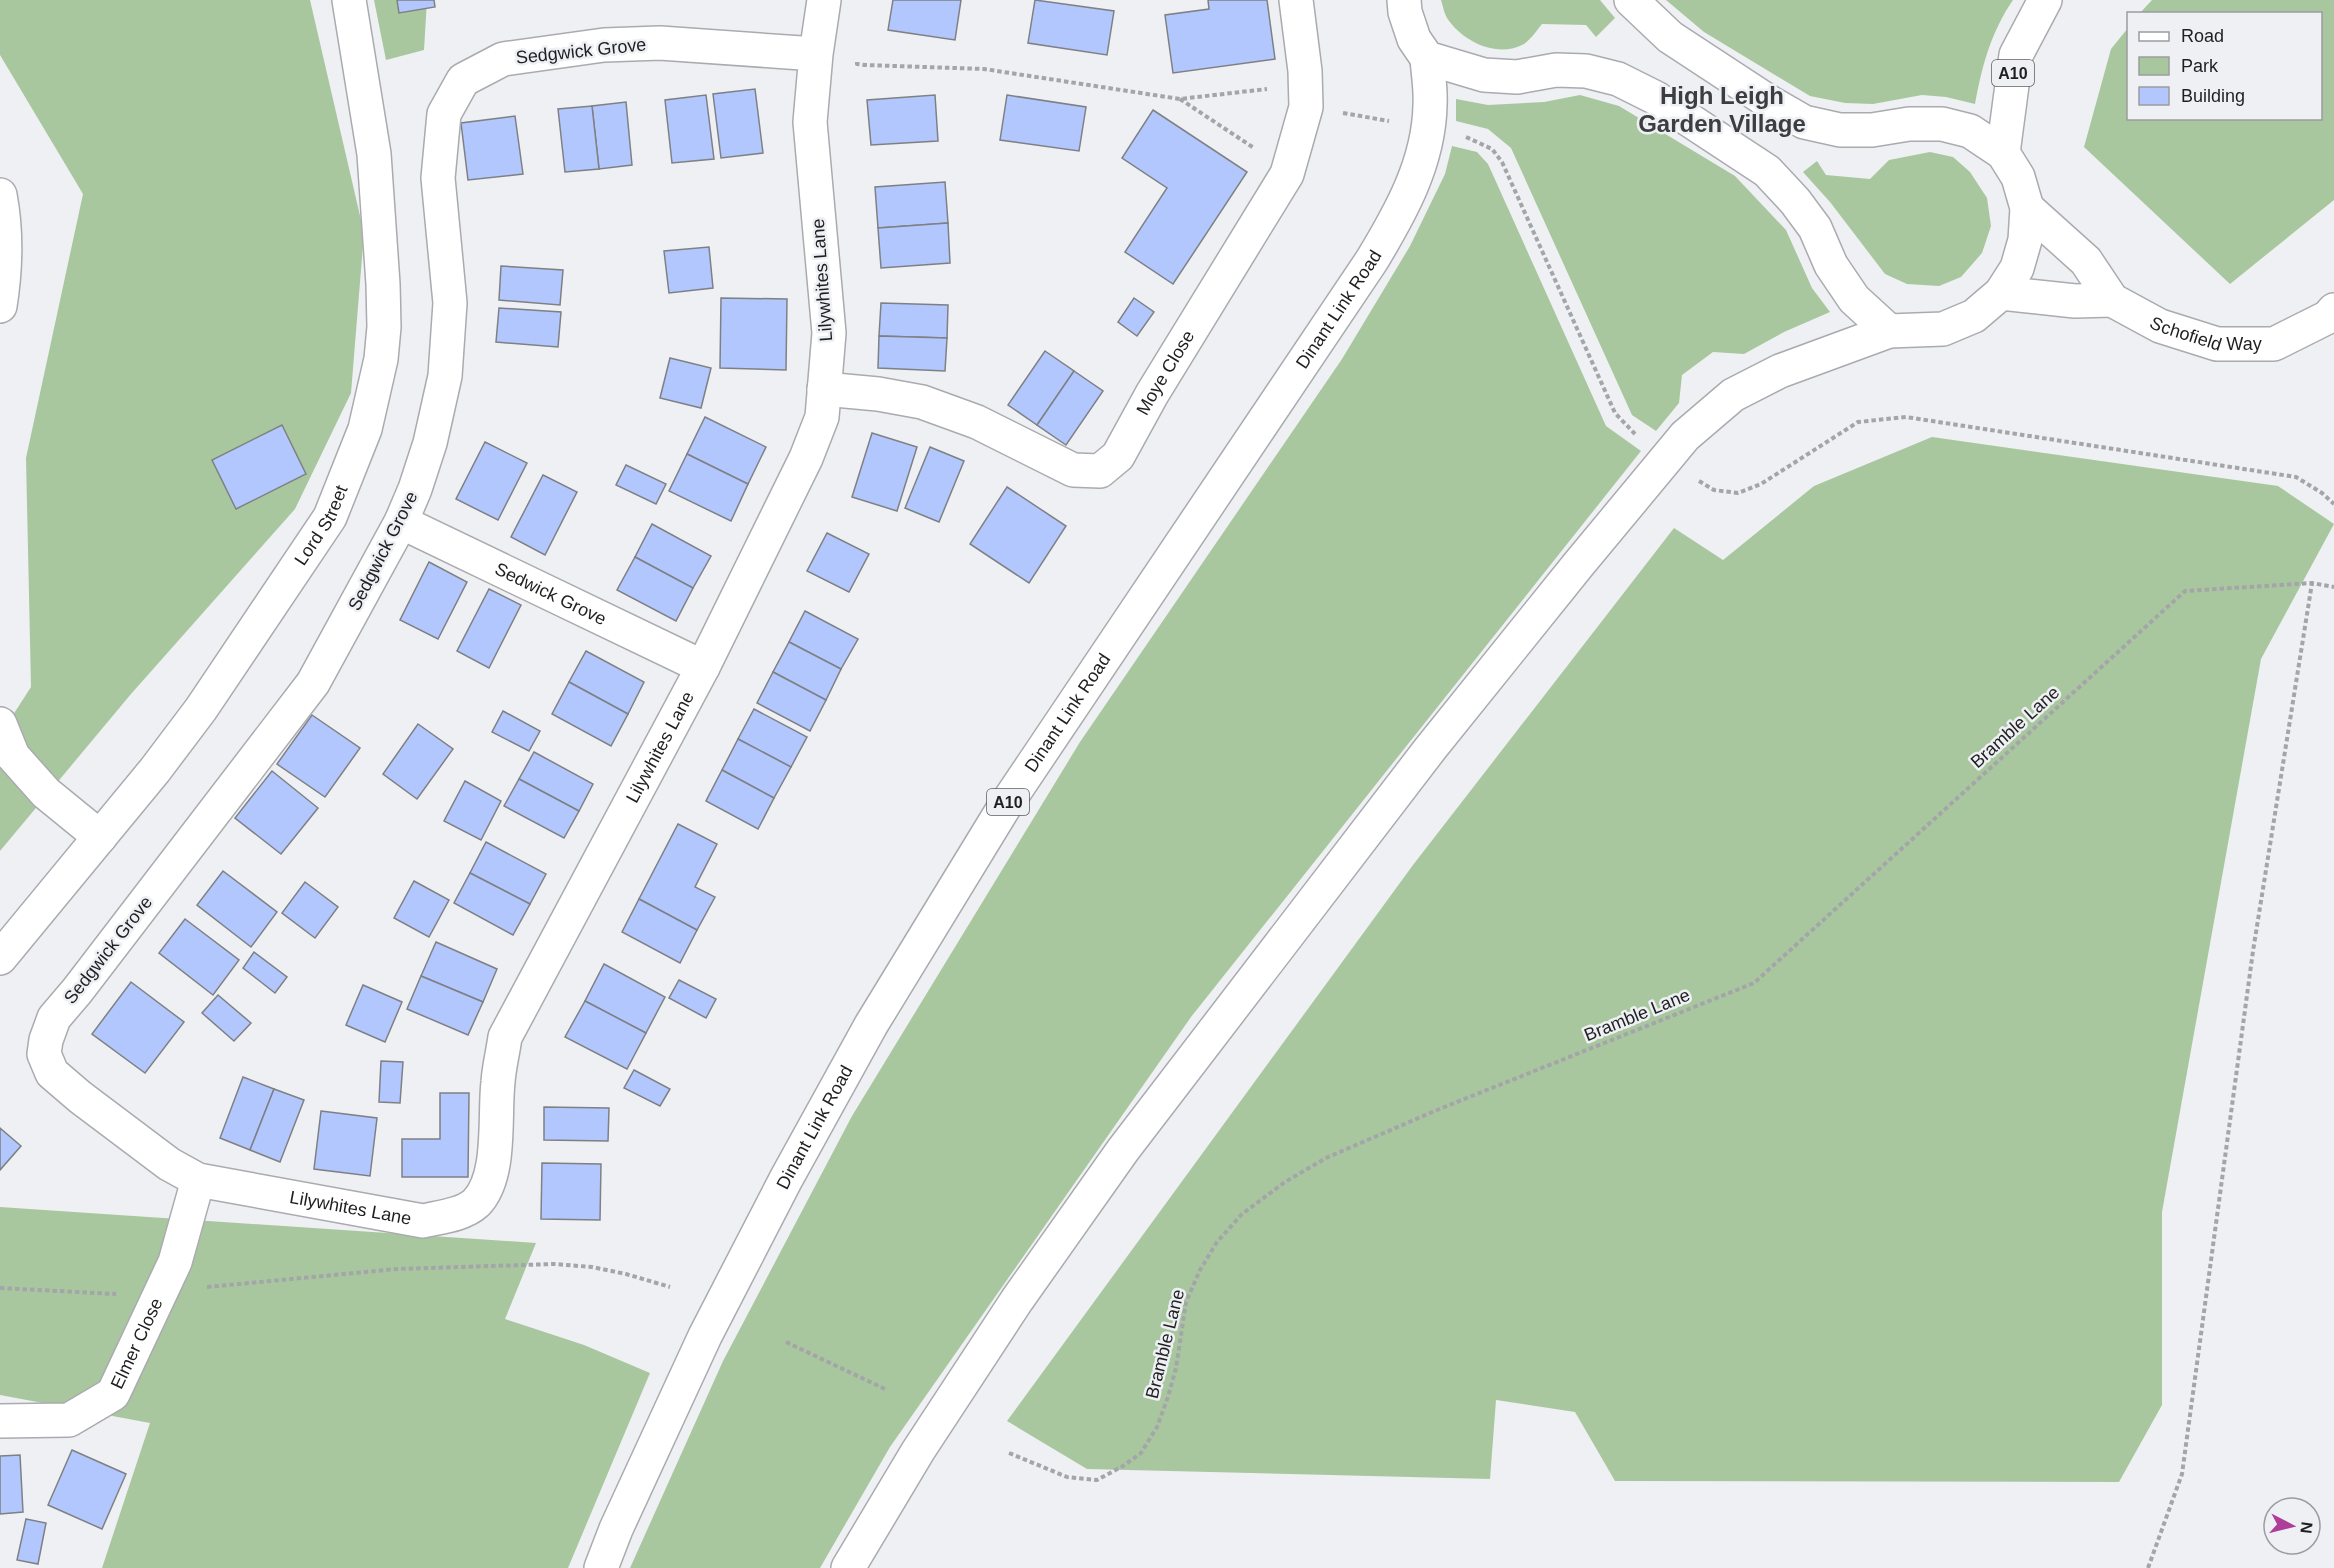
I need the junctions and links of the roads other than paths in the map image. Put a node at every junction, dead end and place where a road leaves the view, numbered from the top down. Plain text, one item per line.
1 (349, 0) edge
2 (824, 0) edge
3 (1296, 0) edge
4 (1404, 0) edge
5 (1631, 0) edge
6 (2045, 0) edge
7 (816, 54) junction
8 (1427, 58) junction
9 (2003, 153) junction
10 (0, 195) edge
11 (2027, 208) junction
12 (2001, 293) junction
13 (2112, 300) junction
14 (0, 306) edge
15 (2334, 310) edge
16 (1889, 331) junction
17 (824, 389) junction
18 (401, 522) junction
19 (702, 667) junction
20 (0, 724) edge
21 (100, 837) junction
22 (0, 958) edge
23 (198, 1180) junction
24 (0, 1421) edge
25 (600, 1568) edge
26 (848, 1568) edge

1 - 21 street, Lord Street
2 - 7 street, Lilywhites Lane
3 - 17 street, Moye Close
4 - 8 street
5 - 9 street
6 - 9 street, A10
7 - 17 street, Lilywhites Lane
7 - 18 street, Sedgwick Grove
8 - 16 street
8 - 25 street, Dinant Link Road / A10
9 - 11 street
10 - 14 street
11 - 12 street
11 - 13 street, Schofield Way
12 - 13 street, Schofield Way
12 - 16 street
13 - 15 street, Schofield Way
16 - 26 street
17 - 19 street, Lilywhites Lane
18 - 19 street, Sedwick Grove
18 - 23 street, Sedgwick Grove
19 - 23 street, Lilywhites Lane
20 - 21 street
21 - 22 street, Lord Street
23 - 24 street, Elmer Close

